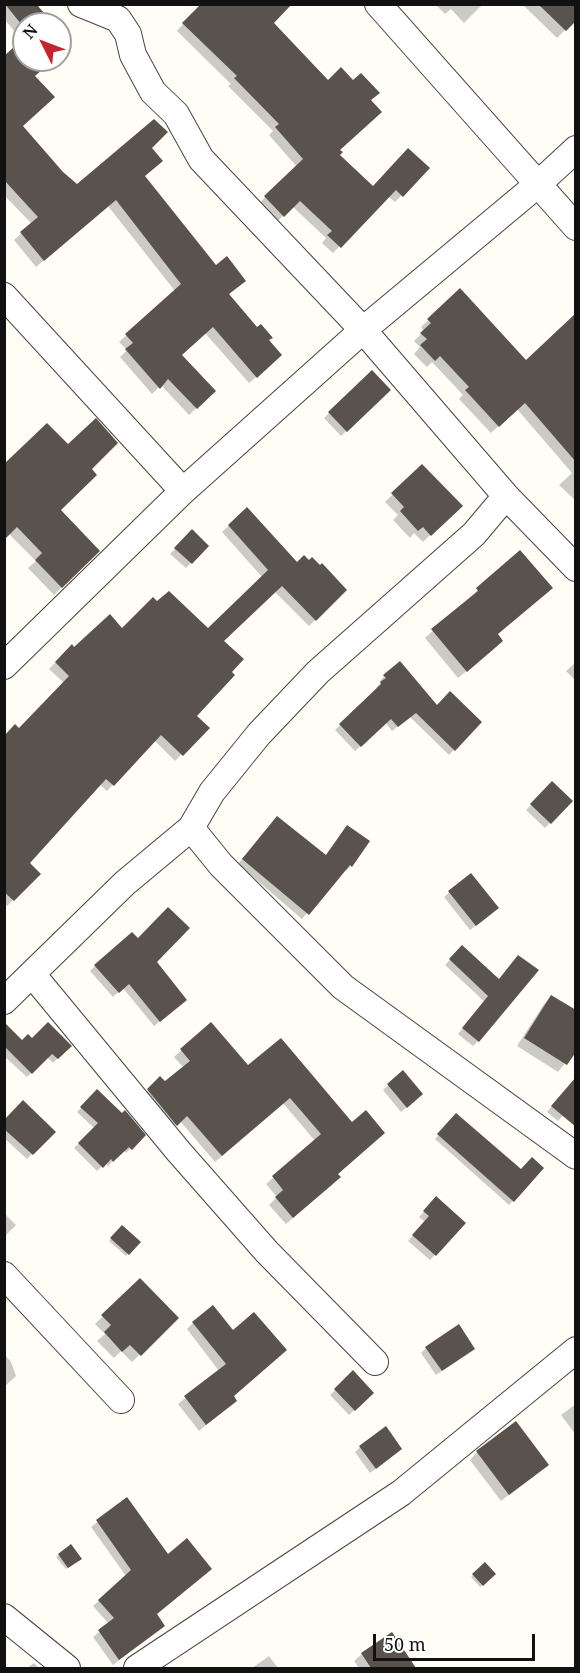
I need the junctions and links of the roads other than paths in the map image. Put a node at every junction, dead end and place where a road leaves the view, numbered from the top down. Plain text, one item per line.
1 (81, 4) edge
2 (378, 4) edge
3 (576, 149) edge
4 (537, 185) junction
5 (576, 227) edge
6 (4, 296) edge
7 (363, 330) junction
8 (183, 492) junction
9 (506, 496) junction
10 (576, 568) edge
11 (9, 653) edge
12 (191, 828) junction
13 (32, 974) junction
14 (4, 1001) edge
15 (576, 1156) edge
16 (4, 1275) edge
17 (576, 1350) edge
18 (375, 1362) dead end
19 (121, 1400) dead end
20 (4, 1617) edge
21 (67, 1668) edge
22 (136, 1668) edge

1 - 7 street
2 - 4 street
3 - 4 street
4 - 5 street
4 - 7 street
6 - 8 street
7 - 8 street
7 - 9 street
8 - 11 street
9 - 10 street
9 - 12 street
12 - 13 street
12 - 15 street
13 - 14 street
13 - 18 street
16 - 19 street
17 - 22 street
20 - 21 street

